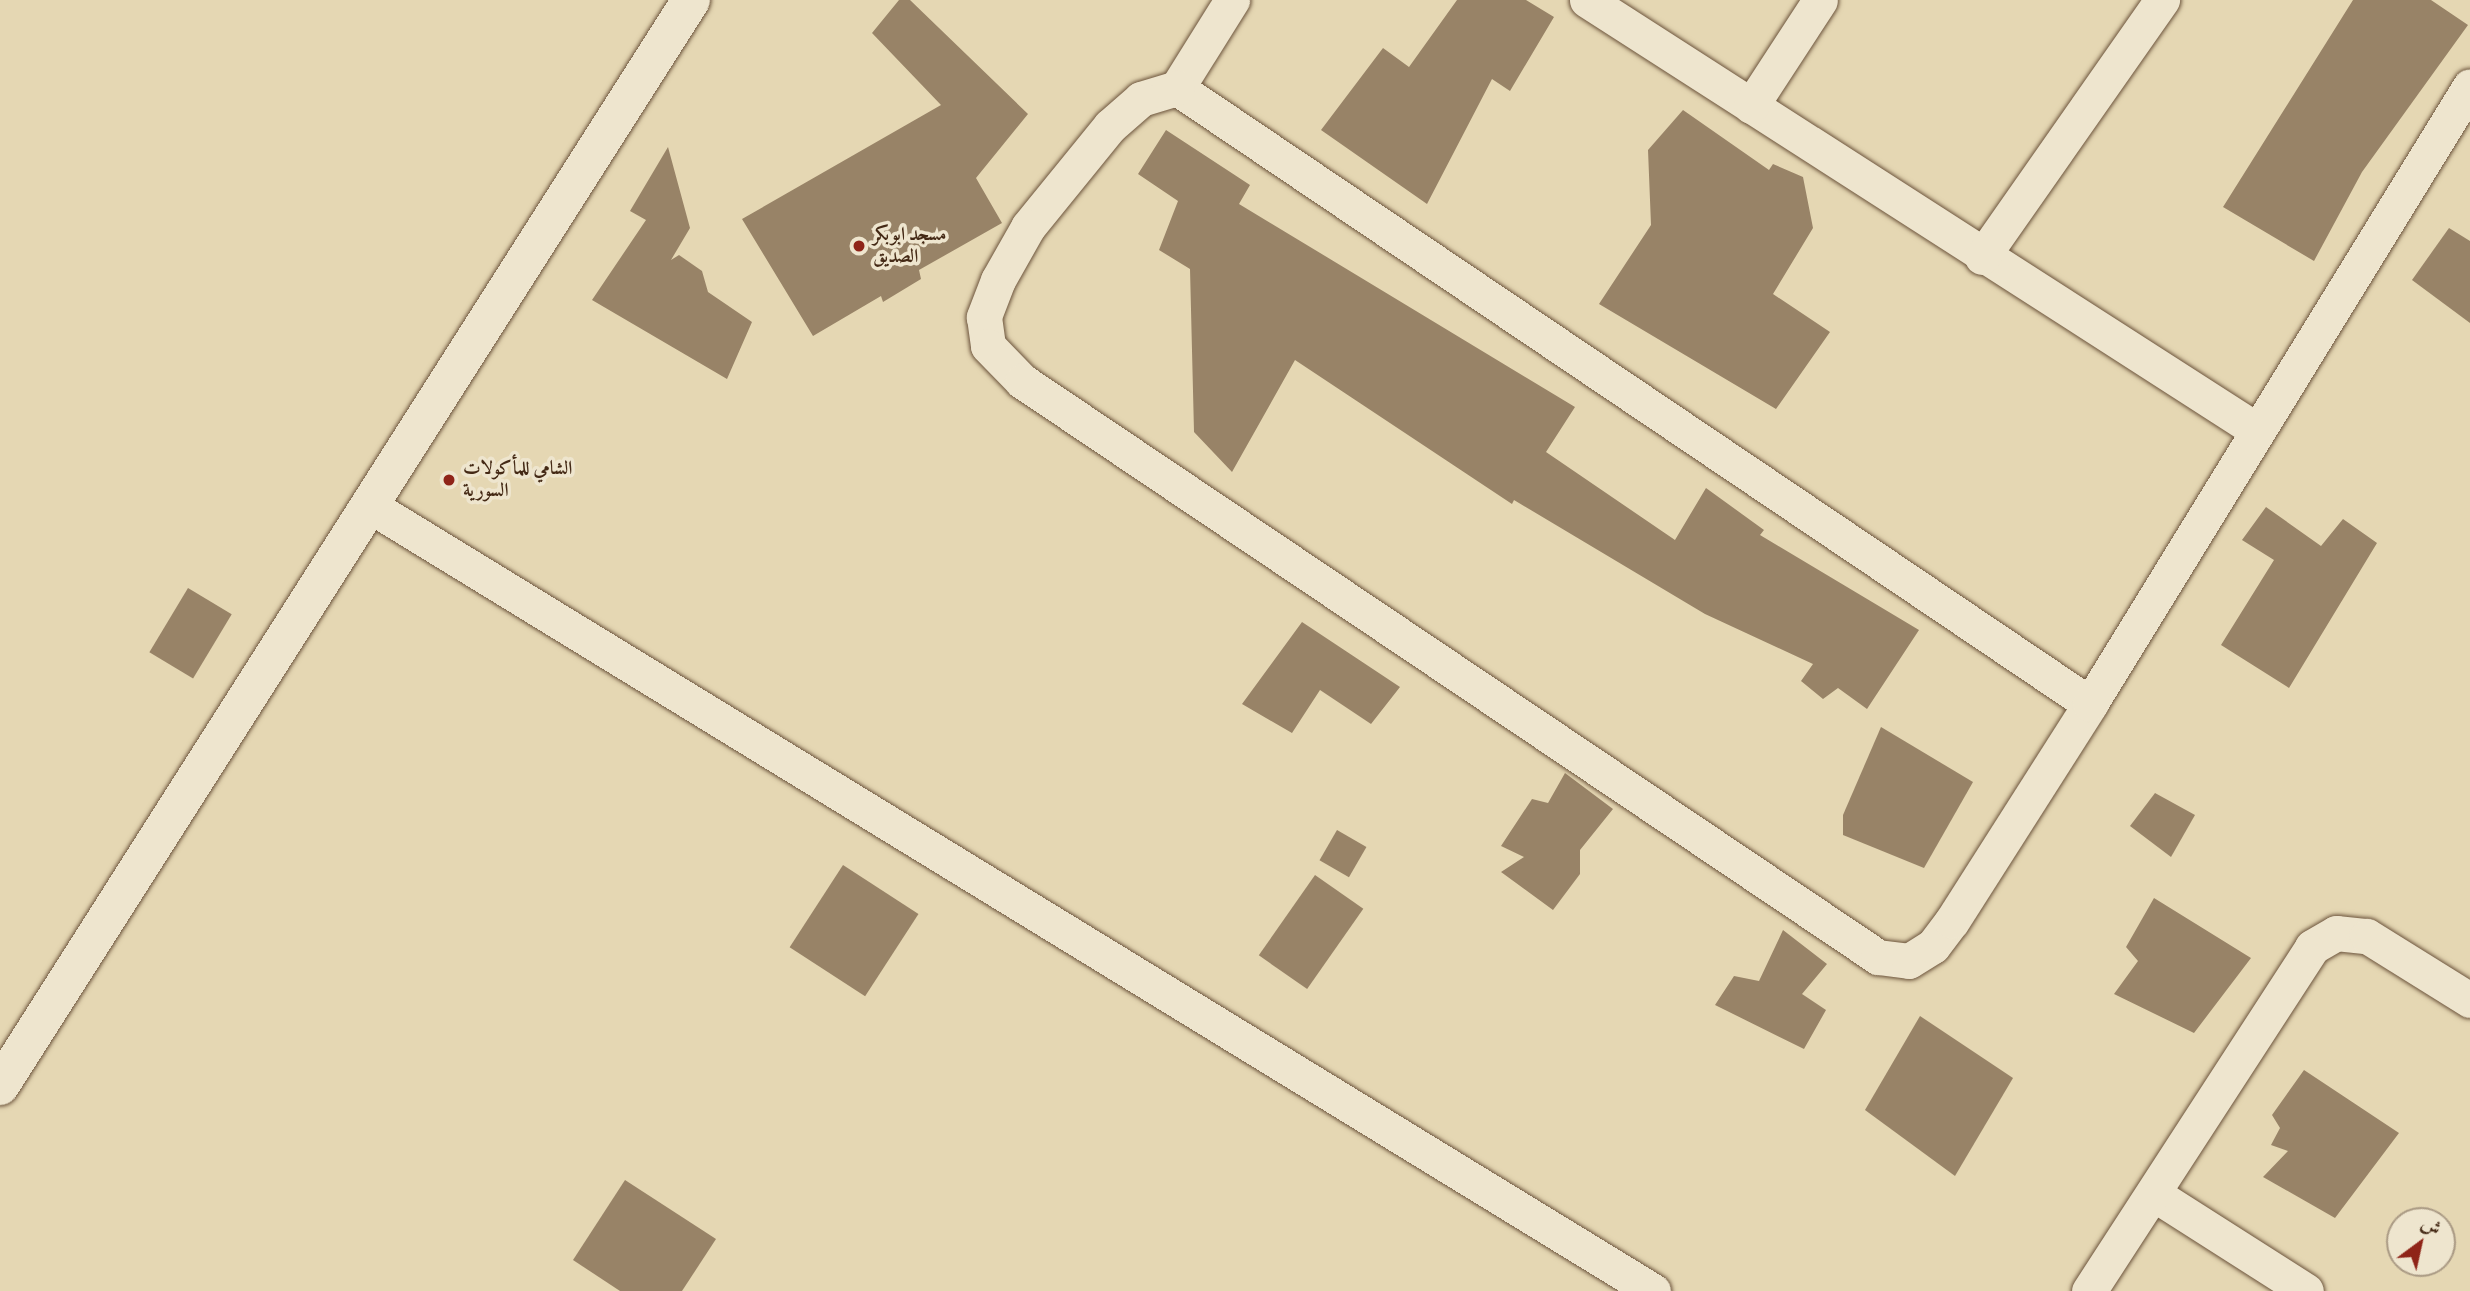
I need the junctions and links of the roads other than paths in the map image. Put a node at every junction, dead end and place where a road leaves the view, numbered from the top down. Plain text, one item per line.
1 (691, 0) edge
2 (1232, 0) edge
3 (1587, 0) edge
4 (1820, 0) edge
5 (2162, 0) edge
6 (2470, 86) edge
7 (1177, 88) junction
8 (1751, 106) junction
9 (1982, 257) junction
10 (2258, 431) junction
11 (372, 507) junction
12 (2090, 704) junction
13 (2470, 1000) edge
14 (0, 1086) edge
15 (2154, 1194) junction
16 (1653, 1291) edge
17 (2089, 1291) edge
18 (2306, 1291) edge

1 - 11 main road
2 - 7 street
3 - 8 street
4 - 8 street
5 - 9 street
6 - 10 street
7 - 12 street
7 - 12 street
8 - 9 street
9 - 10 street
10 - 12 street
11 - 14 main road
11 - 16 street
13 - 15 street
15 - 17 street
15 - 18 street

